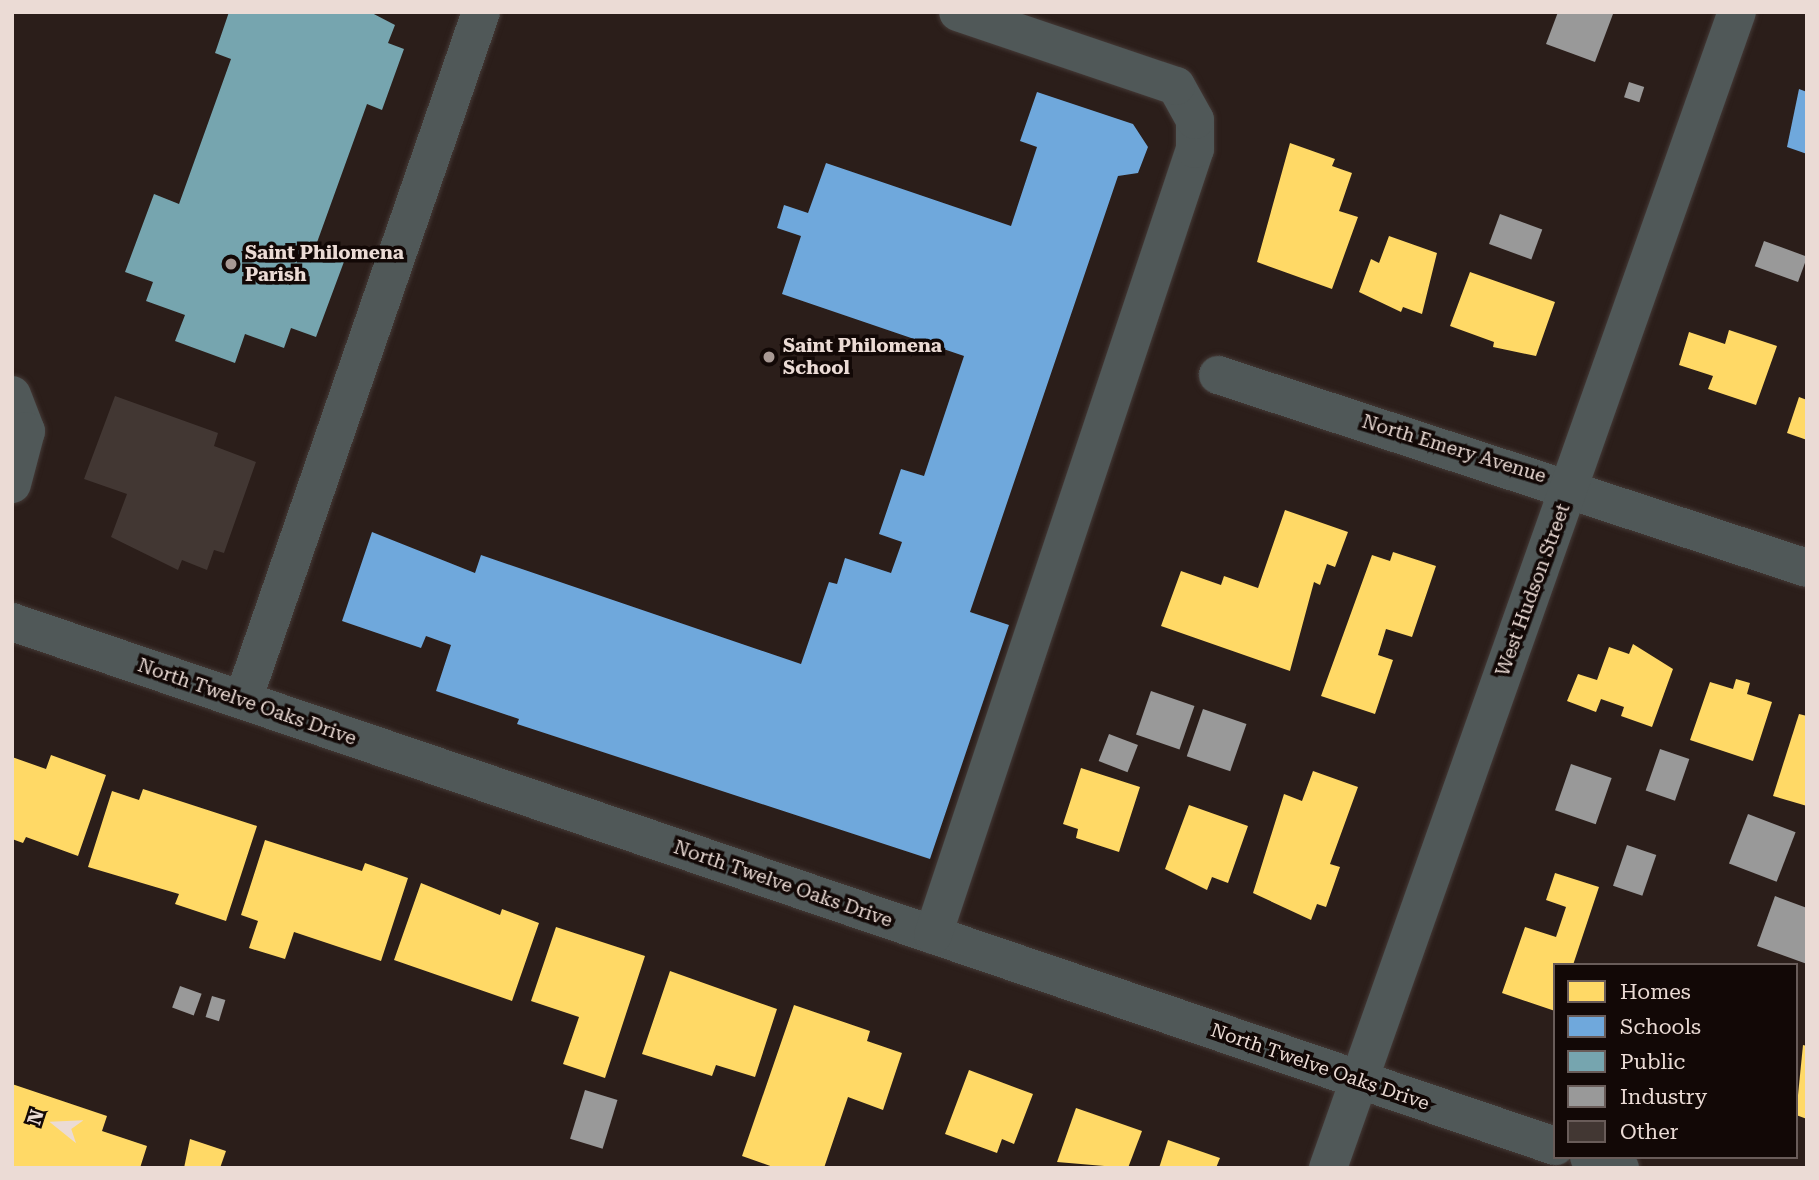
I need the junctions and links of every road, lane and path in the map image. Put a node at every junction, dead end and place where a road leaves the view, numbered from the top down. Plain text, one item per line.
1 (481, 12) edge
2 (958, 12) edge
3 (1737, 12) edge
4 (1219, 375) dead end
5 (12, 395) edge
6 (12, 484) edge
7 (1571, 486) junction
8 (1807, 568) edge
9 (12, 622) edge
10 (243, 700) junction
11 (933, 935) junction
12 (1359, 1080) junction
13 (1553, 1145) edge
14 (1594, 1159) edge
15 (1328, 1168) edge
16 (1620, 1168) edge

1 - 10 street
2 - 11 street
3 - 7 street, West Hudson Street
4 - 7 street, North Emery Avenue
5 - 6 street
7 - 8 street, North Emery Avenue
7 - 12 street, West Hudson Street
9 - 10 street, North Twelve Oaks Drive
10 - 11 street, North Twelve Oaks Drive
11 - 12 street, North Twelve Oaks Drive
12 - 13 street, North Twelve Oaks Drive
12 - 15 street, West Hudson Street
14 - 16 street

